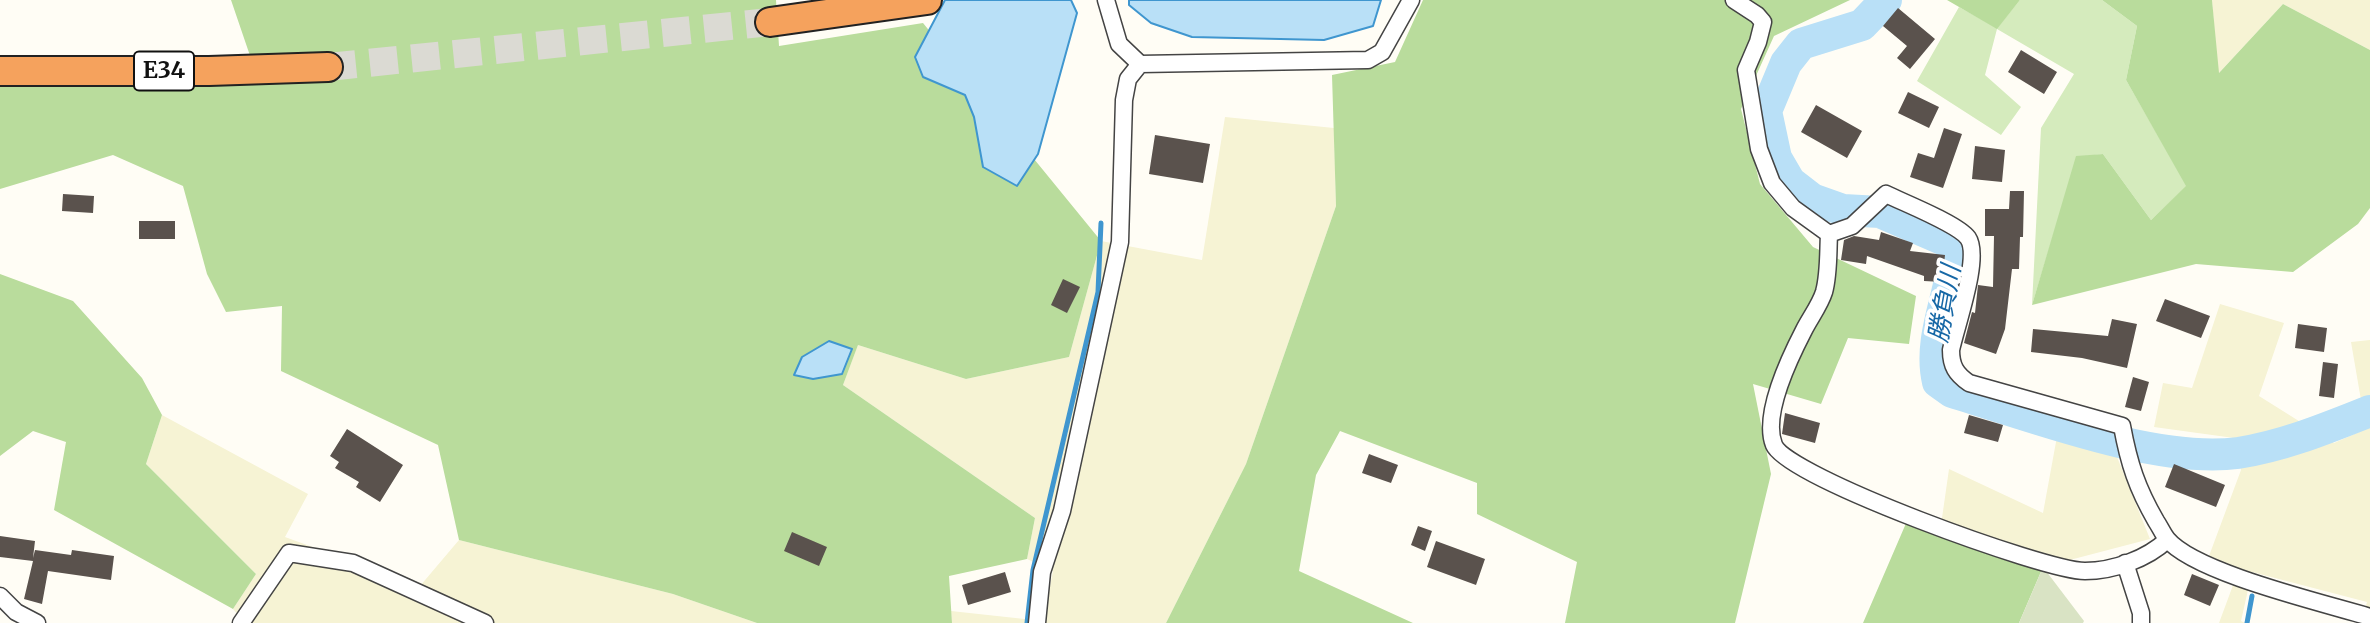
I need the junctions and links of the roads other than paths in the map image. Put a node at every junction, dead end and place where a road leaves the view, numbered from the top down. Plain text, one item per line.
1 (926, 0) edge
2 (1105, 0) edge
3 (1411, 0) edge
4 (1734, 0) edge
5 (770, 22) tunnel mouth
6 (1140, 64) junction
7 (328, 67) tunnel mouth
8 (0, 71) edge
9 (1829, 234) junction
10 (2167, 540) junction
11 (2125, 563) junction
12 (0, 596) edge
13 (2370, 617) edge
14 (37, 623) edge
15 (240, 623) edge
16 (485, 623) edge
17 (1037, 623) edge
18 (2141, 623) edge

1 - 5 highway
2 - 6 street
3 - 6 street
4 - 9 street
6 - 17 street
7 - 8 highway, E34
9 - 10 street
9 - 11 street
10 - 11 street
10 - 13 street
11 - 18 street
12 - 14 street
15 - 16 street

